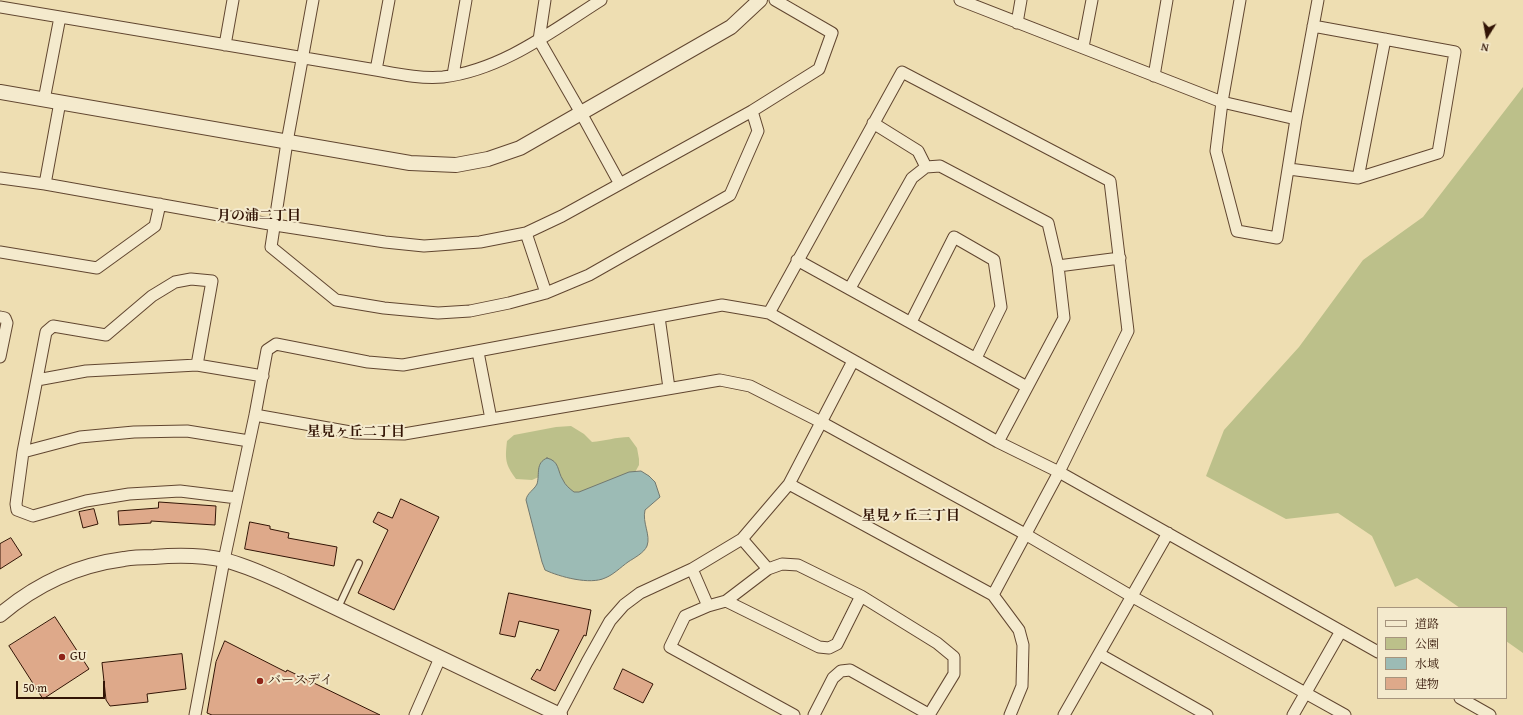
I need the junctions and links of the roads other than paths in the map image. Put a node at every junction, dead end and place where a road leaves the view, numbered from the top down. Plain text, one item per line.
1 (233, 0) edge
2 (313, 0) edge
3 (389, 0) edge
4 (466, 0) edge
5 (545, 0) edge
6 (601, 0) edge
7 (760, 0) edge
8 (775, 0) edge
9 (960, 0) edge
10 (1021, 0) edge
11 (1092, 0) edge
12 (1168, 0) edge
13 (1240, 0) edge
14 (1318, 0) edge
15 (0, 7) edge
16 (60, 17) junction
17 (1017, 22) junction
18 (1313, 26) junction
19 (1385, 39) junction
20 (539, 40) junction
21 (225, 45) junction
22 (1083, 47) junction
23 (303, 58) junction
24 (376, 70) junction
25 (453, 75) junction
26 (1154, 76) junction
27 (0, 92) edge
28 (44, 100) junction
29 (60, 102) junction
30 (1222, 102) junction
31 (752, 111) junction
32 (581, 112) junction
33 (1296, 119) junction
34 (873, 123) junction
35 (287, 142) junction
36 (926, 167) junction
37 (1289, 169) junction
38 (0, 178) edge
39 (1358, 178) junction
40 (45, 184) junction
41 (620, 184) junction
42 (160, 204) junction
43 (274, 225) junction
44 (526, 233) junction
45 (0, 252) edge
46 (1120, 258) junction
47 (797, 260) junction
48 (1058, 266) junction
49 (850, 288) junction
50 (546, 293) junction
51 (769, 313) junction
52 (0, 317) edge
53 (659, 317) junction
54 (911, 322) junction
55 (478, 352) junction
56 (0, 358) edge
57 (976, 358) junction
58 (853, 361) junction
59 (197, 365) junction
60 (262, 376) junction
61 (36, 380) junction
62 (1027, 386) junction
63 (669, 388) junction
64 (255, 415) junction
65 (491, 419) junction
66 (821, 422) junction
67 (250, 441) junction
68 (998, 442) junction
69 (23, 452) junction
70 (1059, 472) junction
71 (789, 484) junction
72 (237, 498) junction
73 (1168, 533) junction
74 (1025, 534) junction
75 (742, 539) junction
76 (224, 560) junction
77 (359, 563) dead end
78 (692, 569) junction
79 (768, 569) junction
80 (993, 595) junction
81 (862, 596) junction
82 (1131, 596) junction
83 (726, 600) junction
84 (708, 606) junction
85 (338, 608) junction
86 (0, 615) edge
87 (1341, 631) junction
88 (1377, 651) edge
89 (1099, 654) junction
90 (440, 658) junction
91 (1306, 693) junction
92 (1462, 699) edge
93 (1066, 714) edge
94 (195, 715) edge
95 (415, 715) edge
96 (560, 715) edge
97 (794, 715) edge
98 (814, 715) edge
99 (930, 715) edge
100 (1010, 715) edge
101 (1207, 715) edge
102 (1293, 715) edge
103 (1345, 715) edge
104 (1490, 715) edge

1 - 21 street
2 - 23 street
3 - 24 street
4 - 25 street
5 - 20 street
6 - 20 street
7 - 32 street
8 - 31 street
9 - 17 street
10 - 17 street
11 - 22 street
12 - 26 street
13 - 30 street
14 - 18 street
15 - 16 street
16 - 21 street
16 - 28 street
17 - 22 street
18 - 19 street
18 - 33 street
19 - 39 street
19 - 39 street
20 - 25 street
20 - 32 street
21 - 23 street
22 - 26 street
23 - 24 street
23 - 35 street
24 - 25 street
26 - 30 street
27 - 28 street
28 - 29 street
29 - 35 street
29 - 40 street
30 - 33 street
30 - 37 street
31 - 41 street
31 - 50 street
32 - 35 street
32 - 41 street
33 - 37 street
34 - 36 street
34 - 46 street
34 - 47 street
35 - 43 street
36 - 48 street
36 - 49 street
37 - 39 street
38 - 40 street
40 - 42 street
41 - 44 street
42 - 43 street
42 - 45 street
43 - 44 street
43 - 50 street
44 - 50 street
46 - 48 street
46 - 70 street
47 - 49 street
47 - 51 street
48 - 62 street
49 - 54 street
51 - 53 street
51 - 58 street
52 - 56 street
53 - 55 street
53 - 63 street
54 - 57 street
54 - 57 street
55 - 60 street
55 - 65 street
57 - 62 street
58 - 66 street
58 - 68 street
59 - 60 street
59 - 61 street
59 - 61 street
60 - 64 street
61 - 69 street
62 - 68 street
63 - 65 street
63 - 66 street
64 - 65 street
64 - 67 street
66 - 71 street
66 - 74 street
67 - 69 street
67 - 72 street
68 - 70 street
69 - 72 street
70 - 73 street
70 - 74 street
71 - 75 street
71 - 80 street
72 - 76 street
73 - 82 street
73 - 87 street
74 - 80 street
74 - 82 street
75 - 78 street
75 - 79 street
76 - 85 street
76 - 86 street
76 - 94 street
77 - 85 lane
78 - 84 street
78 - 96 street
79 - 81 street
79 - 83 street
80 - 100 street
81 - 83 street
81 - 99 street
82 - 89 street
82 - 91 street
83 - 84 street
84 - 97 street
85 - 90 street
87 - 88 street
87 - 91 street
89 - 93 street
89 - 101 street
90 - 95 street
90 - 96 street
91 - 102 street
91 - 103 street
92 - 104 street
98 - 99 street

